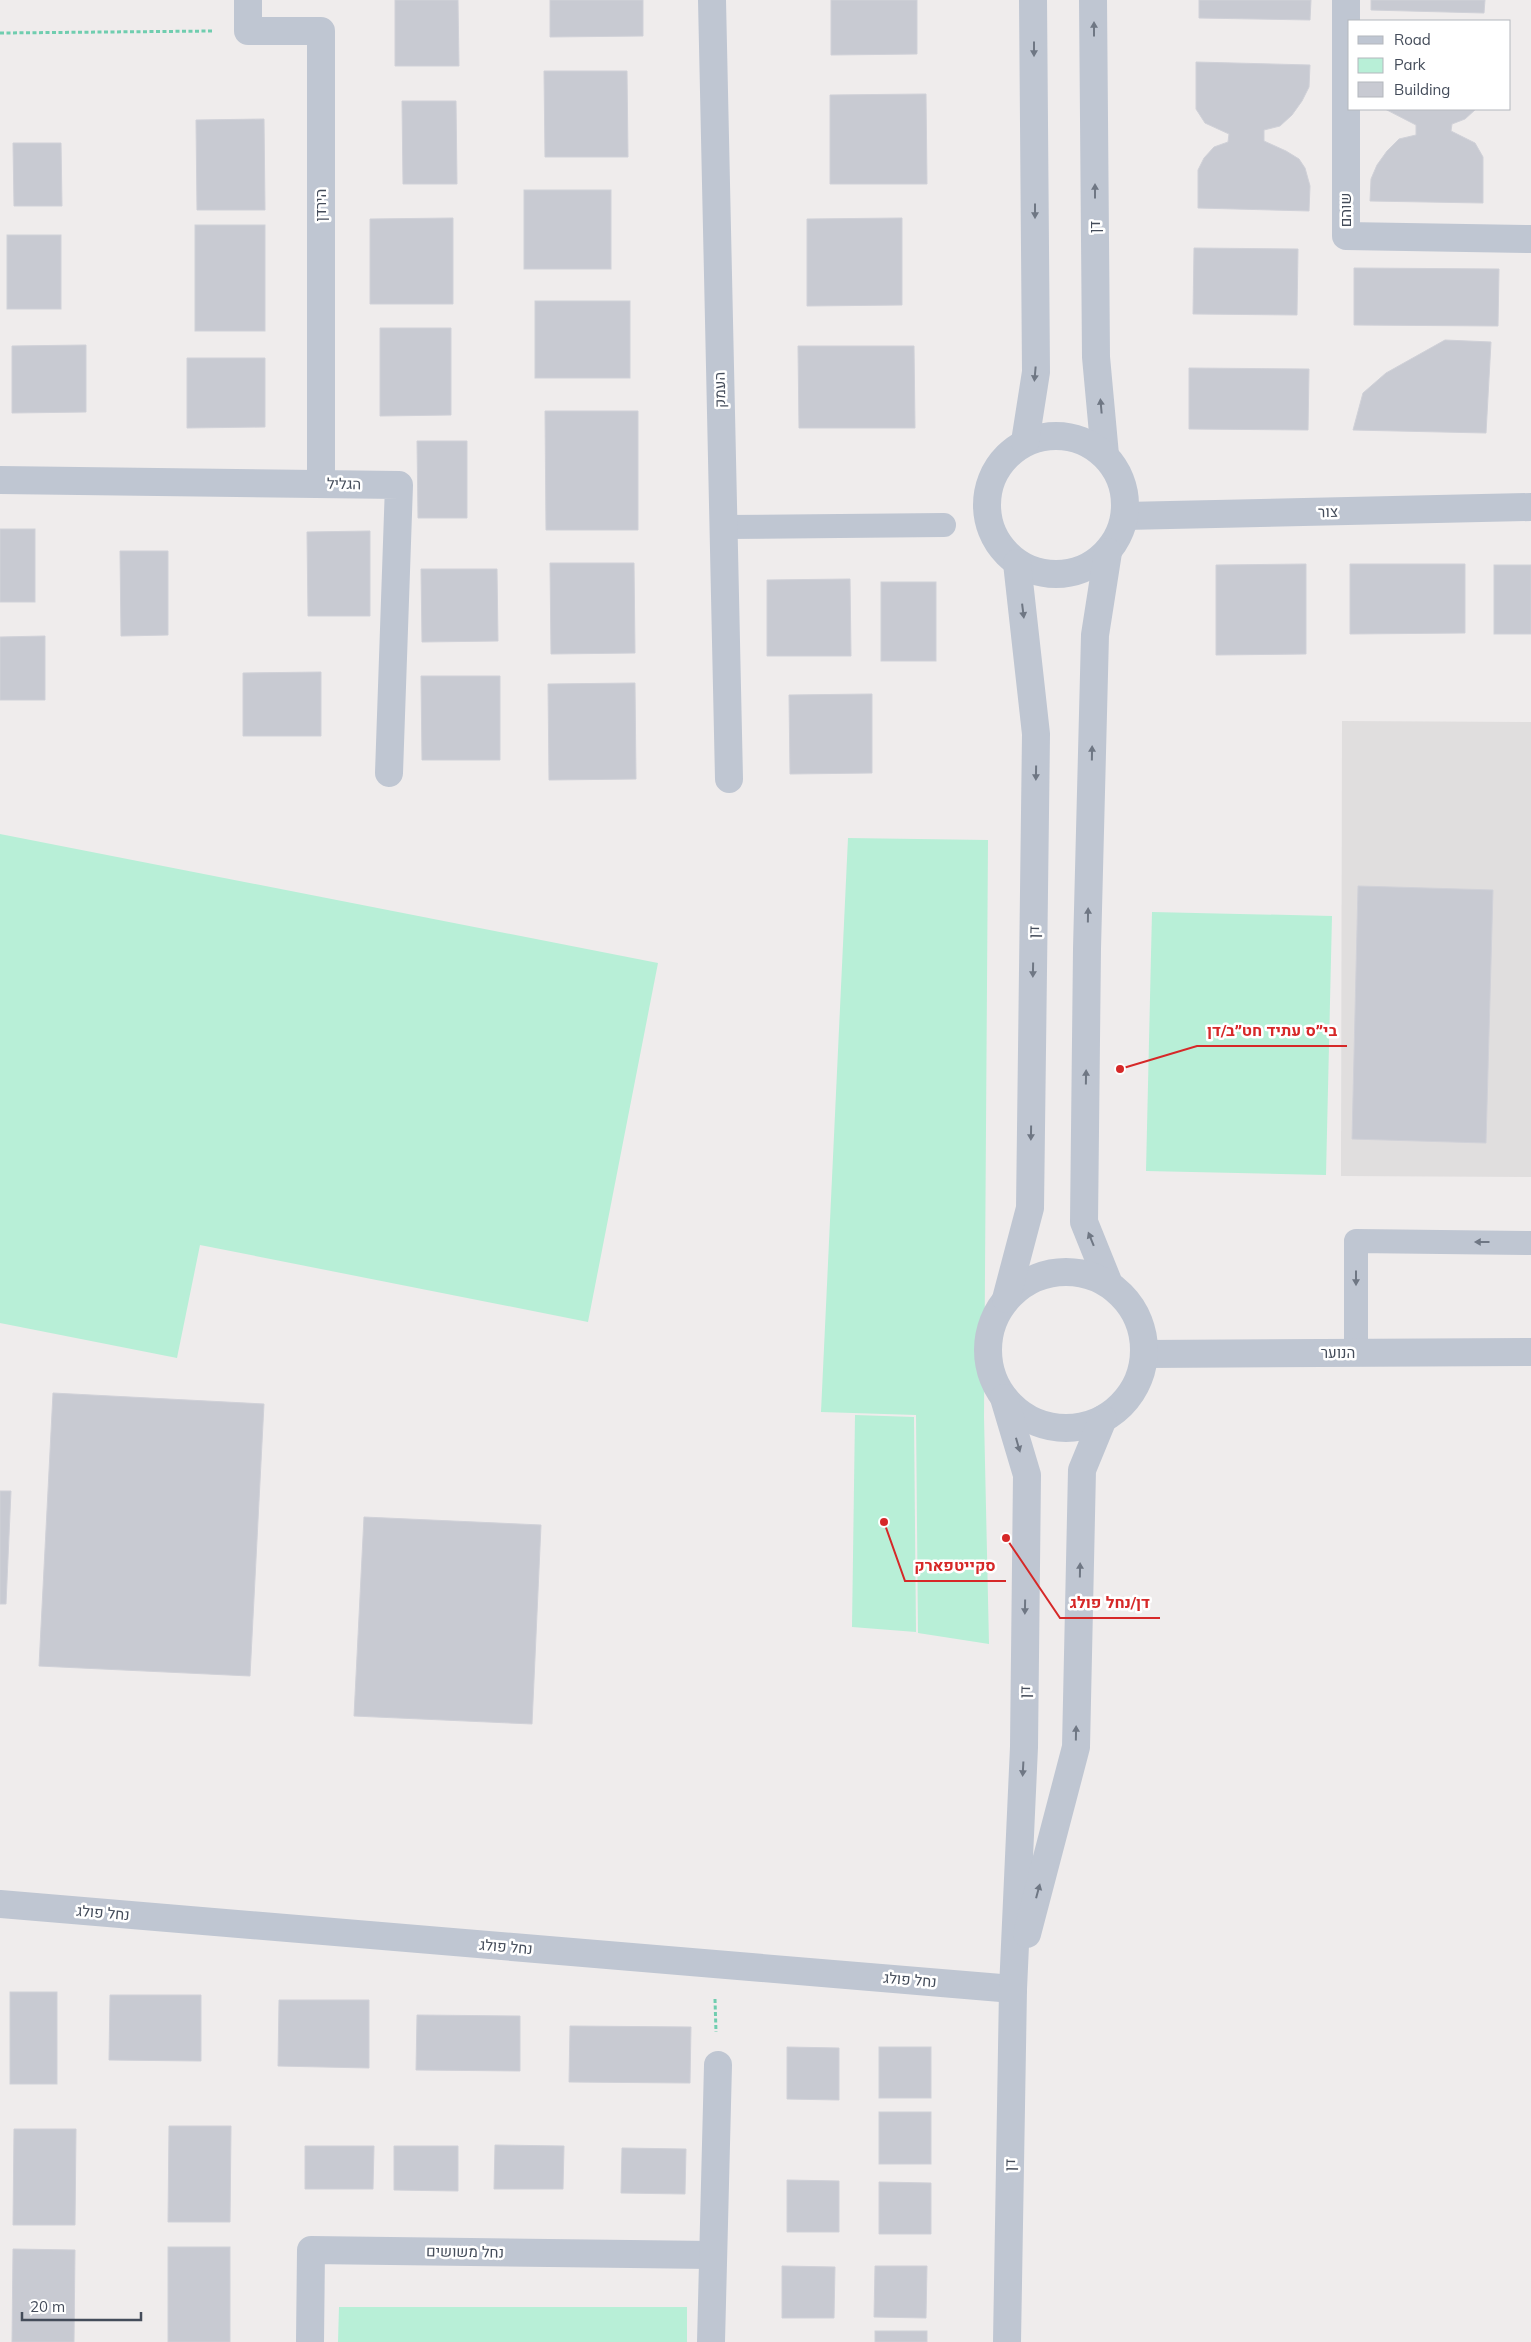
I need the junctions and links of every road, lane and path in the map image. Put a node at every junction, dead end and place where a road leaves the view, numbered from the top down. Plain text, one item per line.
1 (248, 0) edge
2 (712, 0) edge
3 (1033, 0) edge
4 (1094, 0) edge
5 (1346, 0) edge
6 (248, 30) junction
7 (0, 33) edge
8 (1531, 239) edge
9 (1025, 442) junction
10 (1105, 454) junction
11 (0, 480) edge
12 (321, 483) junction
13 (1531, 507) edge
14 (1125, 516) junction
15 (944, 525) dead end
16 (723, 528) junction
17 (1108, 552) junction
18 (1017, 563) junction
19 (389, 773) dead end
20 (729, 779) dead end
21 (1531, 1243) edge
22 (1109, 1284) junction
23 (1006, 1299) junction
24 (1356, 1352) junction
25 (1531, 1352) edge
26 (1144, 1354) junction
27 (1004, 1398) junction
28 (1103, 1419) junction
29 (0, 1904) edge
30 (714, 1964) junction
31 (1013, 1988) junction
32 (718, 2065) joint
33 (712, 2255) junction
34 (310, 2342) edge
35 (711, 2342) edge
36 (1007, 2342) edge

1 - 6 street
2 - 16 street, העמק
3 -> 9 street
10 -> 4 street, דן
5 - 8 street, שוהם
6 - 7 path
6 - 12 street, הירדן
9 - 10 street
9 - 18 street
10 - 14 street
11 - 12 street, הגליל
12 - 19 street, הגליל
13 - 14 street, צור
14 - 17 street
15 - 16 lane
16 - 20 street, העמק
17 - 18 street
22 -> 17 street
18 -> 23 street, דן
21 -> 24 lane
22 - 23 street
22 - 26 street
23 - 27 street
24 - 25 street, הנוער
24 - 26 street, הנוער
26 - 28 street
27 - 28 street
27 -> 31 street, דן
31 -> 28 street, דן
29 - 30 street, נחל פולג
30 - 31 street, נחל פולג
30 - 32 path
31 - 36 street, דן
32 - 33 street
33 - 34 street, נחל משושים
33 - 35 street

